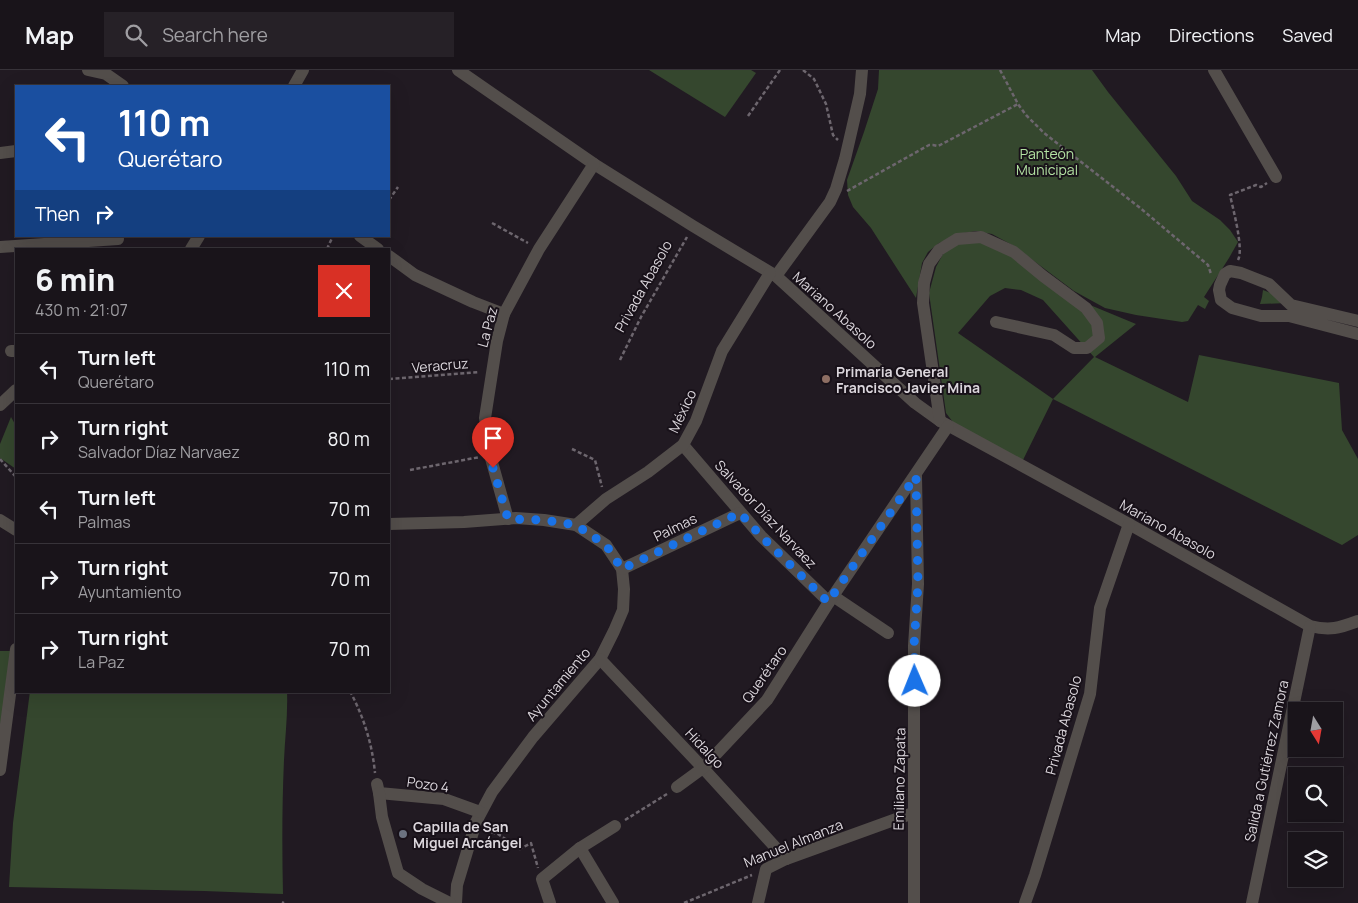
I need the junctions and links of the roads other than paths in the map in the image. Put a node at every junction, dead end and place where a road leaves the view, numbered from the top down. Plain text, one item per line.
1 (88, 70) edge
2 (303, 70) edge
3 (458, 70) edge
4 (862, 70) edge
5 (1214, 70) edge
6 (122, 85) edge
7 (295, 85) edge
8 (0, 152) edge
9 (15, 152) edge
10 (594, 164) junction
11 (1276, 177) road end
12 (198, 237) edge
13 (361, 237) edge
14 (118, 241) edge
15 (0, 247) edge
16 (192, 248) edge
17 (377, 248) edge
18 (390, 257) edge
19 (773, 274) junction
20 (1290, 310) junction
21 (504, 314) junction
22 (1358, 321) edge
23 (996, 322) dead end
24 (1358, 334) edge
25 (15, 392) edge
26 (0, 405) edge
27 (944, 424) junction
28 (683, 445) junction
29 (916, 476) junction
30 (740, 513) junction
31 (508, 519) junction
32 (0, 520) edge
33 (390, 524) edge
34 (1129, 524) junction
35 (576, 525) junction
36 (15, 529) edge
37 (622, 569) junction
38 (831, 599) junction
39 (1358, 621) edge
40 (1310, 626) junction
41 (888, 633) dead end
42 (15, 657) edge
43 (600, 659) junction
44 (703, 768) junction
45 (0, 770) edge
46 (677, 787) road end
47 (913, 813) junction
48 (478, 817) junction
49 (615, 826) road end
50 (580, 848) junction
51 (786, 859) junction
52 (450, 903) edge
53 (456, 903) edge
54 (550, 903) edge
55 (613, 903) edge
56 (758, 903) edge
57 (914, 903) edge
58 (1025, 903) edge
59 (1252, 903) edge

1 - 6 street
2 - 7 street
3 - 10 street, Mariano Abasolo
4 - 19 street, México
5 - 11 street
8 - 9 street
10 - 19 street, Mariano Abasolo
10 - 21 street, La Paz
12 - 16 street
13 - 17 street
14 - 15 street
18 - 21 street
19 - 27 street, Mariano Abasolo
19 - 28 street, México
20 - 20 street
20 - 22 street
20 - 24 street
21 - 31 street, La Paz
23 - 27 street
25 - 26 street
27 - 29 street, Querétaro
27 - 34 street, Mariano Abasolo
28 - 30 street, Salvador Díaz Narvaez
28 - 35 street, México
29 - 38 street, Querétaro
29 - 47 street, Emiliano Zapata
30 - 37 street, Palmas
30 - 38 street, Salvador Díaz Narvaez
31 - 33 street, Ayuntamiento
31 - 35 street, Ayuntamiento
32 - 36 street
34 - 40 street, Mariano Abasolo
34 - 58 street, Privada Abasolo
35 - 37 street, Ayuntamiento
37 - 43 street, Ayuntamiento
38 - 41 street, Salvador Díaz Narvaez
38 - 44 street, Querétaro
39 - 40 street, Mariano Abasolo
40 - 59 street, Salida a Gutiérrez Zamora
42 - 45 street
43 - 44 street, Hidalgo
43 - 48 street, Ayuntamiento
44 - 46 street, Querétaro
44 - 51 street, Hidalgo
47 - 51 street, Manuel Almanza
47 - 57 street, Emiliano Zapata
48 - 52 street, Pozo 4
48 - 53 street, Ayuntamiento
49 - 50 street
50 - 54 street
50 - 55 street
51 - 56 street, Manuel Almanza

